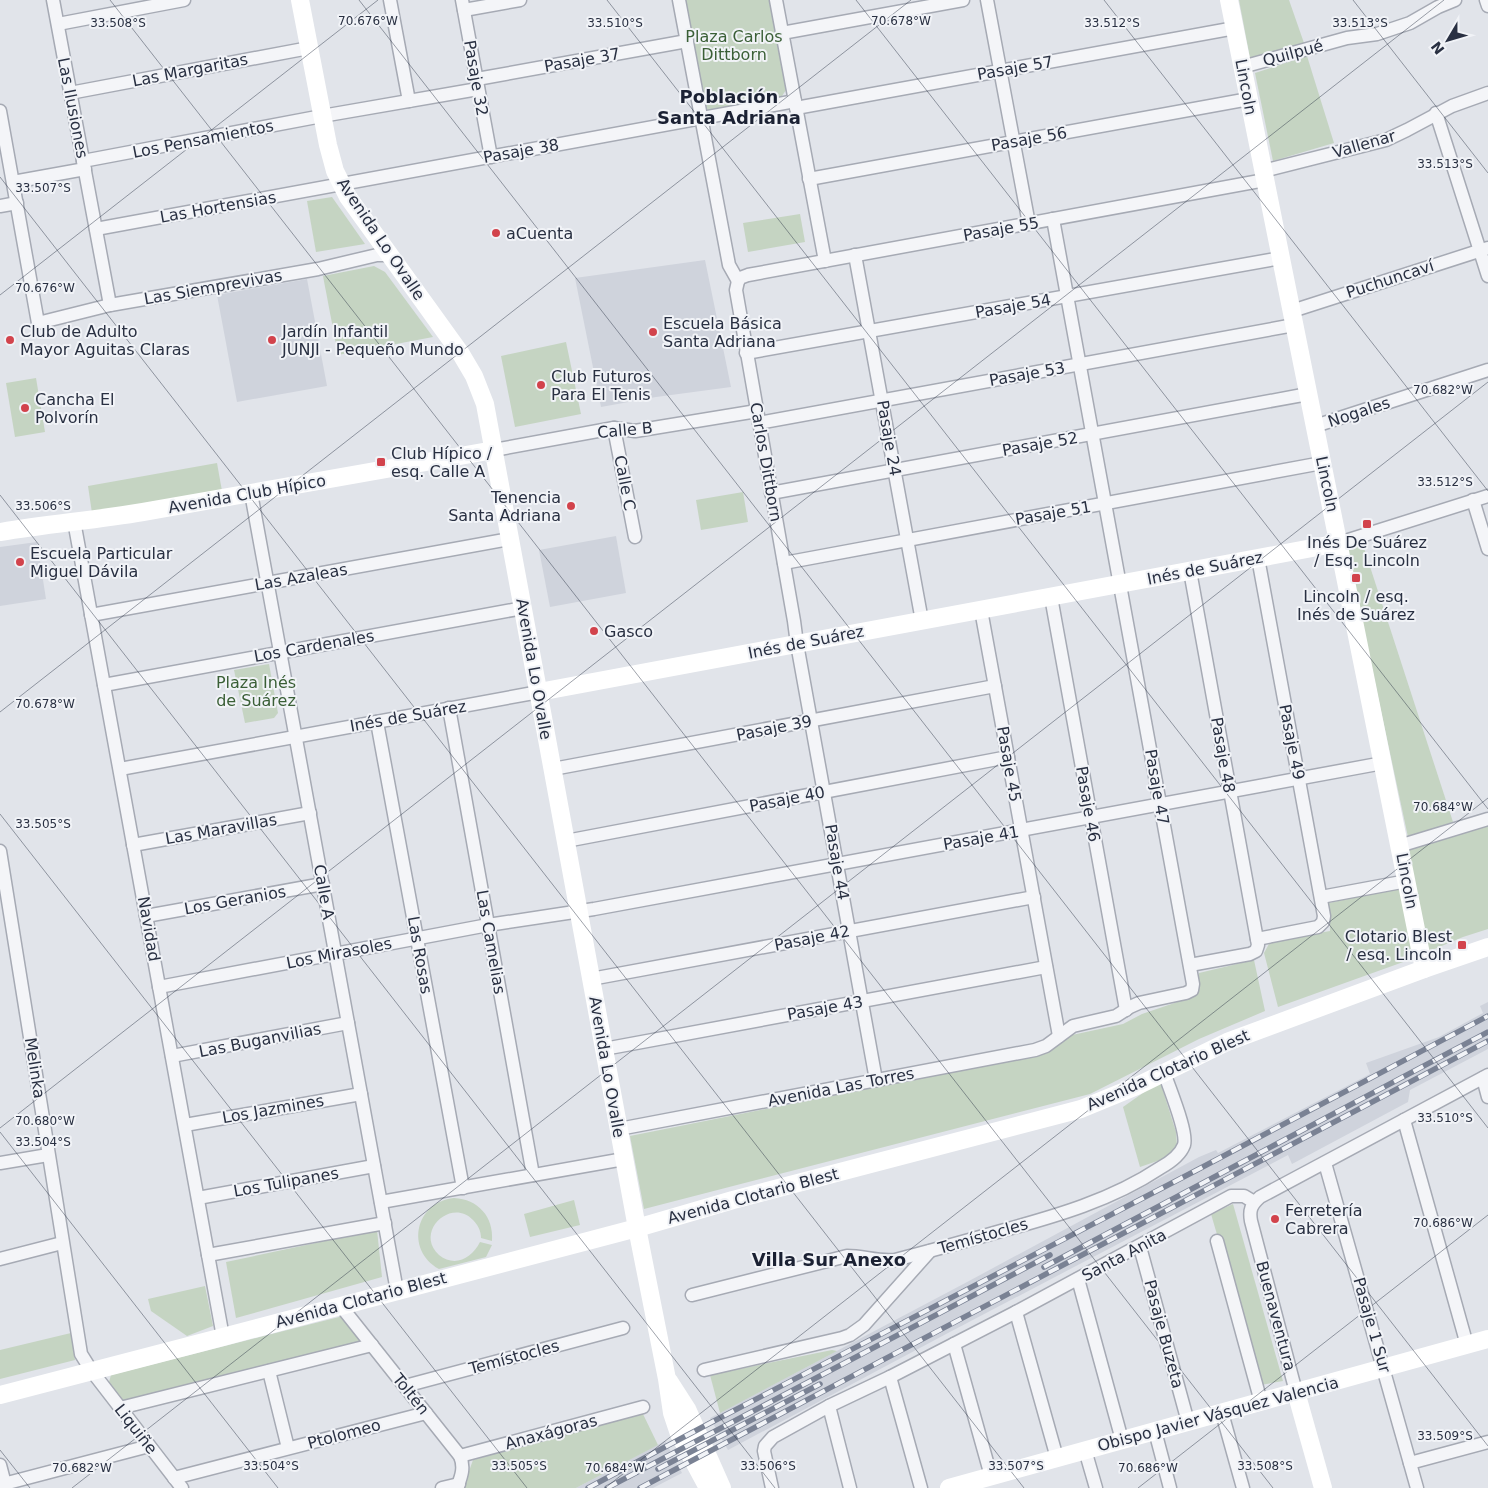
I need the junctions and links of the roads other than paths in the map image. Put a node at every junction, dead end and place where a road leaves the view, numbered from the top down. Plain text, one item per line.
1 (53, 0) edge
2 (184, 0) edge
3 (300, 0) edge
4 (390, 0) edge
5 (520, 0) edge
6 (679, 0) edge
7 (776, 0) edge
8 (963, 0) edge
9 (987, 0) edge
10 (1229, 0) edge
11 (1455, 0) edge
12 (1486, 0) edge
13 (463, 5) edge
14 (1488, 6) edge
15 (58, 24) junction
16 (1235, 28) junction
17 (782, 33) junction
18 (687, 41) junction
19 (309, 48) junction
20 (1242, 67) junction
21 (1000, 71) junction
22 (477, 84) junction
23 (70, 92) junction
24 (1488, 93) edge
25 (1249, 100) junction
26 (409, 101) junction
27 (796, 104) junction
28 (0, 111) edge
29 (1436, 113) junction
30 (322, 116) junction
31 (701, 118) junction
32 (1014, 142) junction
33 (491, 157) junction
34 (84, 165) junction
35 (1264, 176) junction
36 (810, 179) junction
37 (13, 182) junction
38 (341, 184) junction
39 (17, 203) junction
40 (0, 206) edge
41 (1052, 219) junction
42 (1029, 224) junction
43 (96, 229) junction
44 (1484, 249) edge
45 (390, 255) junction
46 (855, 255) junction
47 (1281, 258) junction
48 (824, 261) junction
49 (1488, 276) edge
50 (738, 281) junction
51 (1067, 296) junction
52 (110, 305) junction
53 (1293, 318) junction
54 (869, 331) junction
55 (746, 353) junction
56 (1080, 364) junction
57 (1488, 370) edge
58 (1308, 394) junction
59 (882, 400) junction
60 (758, 417) junction
61 (1315, 426) junction
62 (614, 428) junction
63 (1092, 434) junction
64 (494, 450) junction
65 (1322, 463) junction
66 (895, 470) junction
67 (251, 493) junction
68 (771, 493) junction
69 (1488, 496) edge
70 (1473, 500) junction
71 (1105, 503) junction
72 (74, 521) junction
73 (0, 532) edge
74 (635, 537) dead end
75 (510, 539) junction
76 (908, 540) junction
77 (1339, 543) junction
78 (1488, 548) edge
79 (1258, 558) junction
80 (784, 563) junction
81 (1190, 571) junction
82 (268, 583) junction
83 (1120, 584) junction
84 (1051, 597) junction
85 (523, 608) junction
86 (981, 610) junction
87 (92, 615) junction
88 (922, 620) junction
89 (797, 644) junction
90 (280, 652) junction
91 (104, 685) junction
92 (995, 686) junction
93 (539, 692) junction
94 (449, 708) junction
95 (811, 721) junction
96 (377, 722) junction
97 (296, 736) junction
98 (1008, 757) junction
99 (1383, 763) junction
100 (120, 769) junction
101 (553, 769) junction
102 (1299, 778) junction
103 (1230, 791) junction
104 (824, 792) junction
105 (1160, 804) junction
106 (310, 813) junction
107 (1091, 817) junction
108 (1488, 819) edge
109 (1022, 830) junction
110 (566, 841) junction
111 (133, 845) junction
112 (1399, 846) junction
113 (0, 851) edge
114 (837, 864) junction
115 (1407, 881) junction
116 (323, 884) junction
117 (1034, 897) junction
118 (1321, 897) junction
119 (579, 912) junction
120 (146, 916) junction
121 (488, 926) junction
122 (850, 931) junction
123 (417, 938) junction
124 (1257, 938) junction
125 (1488, 947) edge
126 (335, 954) junction
127 (1190, 964) junction
128 (1046, 967) junction
129 (1424, 968) junction
130 (591, 979) junction
131 (159, 986) junction
132 (1192, 990) joint
133 (862, 1001) junction
134 (1126, 1010) junction
135 (348, 1023) junction
136 (1059, 1036) junction
137 (604, 1048) junction
138 (172, 1056) junction
139 (1164, 1072) junction
140 (1485, 1077) edge
141 (876, 1080) junction
142 (361, 1094) junction
143 (1488, 1096) edge
144 (1404, 1120) junction
145 (185, 1125) junction
146 (619, 1129) junction
147 (48, 1155) junction
148 (624, 1159) junction
149 (0, 1163) edge
150 (1325, 1163) junction
151 (374, 1166) junction
152 (533, 1175) junction
153 (463, 1188) junction
154 (198, 1198) junction
155 (381, 1202) junction
156 (1254, 1202) junction
157 (385, 1223) junction
158 (637, 1228) junction
159 (1217, 1241) dead end
160 (62, 1243) junction
161 (1140, 1247) junction
162 (930, 1251) junction
163 (208, 1255) junction
164 (0, 1258) edge
165 (1078, 1279) junction
166 (397, 1291) junction
167 (692, 1295) dead end
168 (340, 1305) junction
169 (1016, 1312) junction
170 (623, 1328) dead end
171 (223, 1337) junction
172 (1488, 1339) edge
173 (954, 1344) junction
174 (372, 1345) junction
175 (1467, 1345) junction
176 (1384, 1368) junction
177 (91, 1370) junction
178 (704, 1370) dead end
179 (269, 1371) junction
180 (890, 1377) junction
181 (667, 1379) junction
182 (405, 1386) junction
183 (1296, 1392) junction
184 (0, 1394) edge
185 (1261, 1402) junction
186 (829, 1406) junction
187 (642, 1407) dead end
188 (120, 1408) junction
189 (426, 1412) junction
190 (1222, 1412) junction
191 (1188, 1422) junction
192 (1155, 1431) junction
193 (1122, 1440) junction
194 (1488, 1442) edge
195 (149, 1446) junction
196 (288, 1448) junction
197 (1085, 1450) junction
198 (460, 1456) junction
199 (1057, 1458) junction
200 (1410, 1463) junction
201 (0, 1465) edge
202 (991, 1476) junction
203 (178, 1483) edge
204 (3, 1484) edge
205 (458, 1486) edge
206 (442, 1488) edge
207 (708, 1488) edge
208 (722, 1488) edge
209 (772, 1488) edge
210 (850, 1488) edge
211 (921, 1488) edge
212 (951, 1488) edge
213 (1096, 1488) edge
214 (1170, 1488) edge
215 (1243, 1488) edge
216 (1323, 1488) edge
217 (1417, 1488) edge

1 - 15 street, Las Ilusiones
2 - 15 street
3 - 19 main road, Avenida Lo Ovalle
4 - 26 street
5 - 13 street
6 - 18 street
7 - 17 street
8 - 17 street
9 - 21 street
10 - 16 main road, Lincoln
11 - 20 street, Quilpué
12 - 14 street
13 - 22 street, Pasaje 32
15 - 23 street, Las Ilusiones
16 - 20 main road, Lincoln
16 - 21 street, Pasaje 57
17 - 27 street
18 - 22 street, Pasaje 37
18 - 31 street
19 - 23 street, Las Margaritas
19 - 30 main road, Avenida Lo Ovalle
20 - 25 main road, Lincoln
21 - 27 street, Pasaje 57
21 - 32 street
22 - 26 street, Pasaje 37
22 - 33 street, Pasaje 32
23 - 34 street, Las Ilusiones
24 - 29 street, Vallenar
25 - 32 street, Pasaje 56
25 - 35 main road, Lincoln
26 - 30 street, Pasaje 37
27 - 31 street, Pasaje 57
27 - 36 street
28 - 37 street
29 - 35 street, Vallenar
29 - 44 street
30 - 34 street, Los Pensamientos
30 - 38 main road, Avenida Lo Ovalle
31 - 33 street, Pasaje 38
31 - 50 street
32 - 36 street, Pasaje 56
32 - 42 street
33 - 38 street, Pasaje 38
34 - 37 street, Los Pensamientos
34 - 43 street, Las Ilusiones
35 - 41 street, Pasaje 55
35 - 47 main road, Lincoln
36 - 48 street
37 - 39 street
38 - 43 street, Las Hortensias
38 - 45 main road, Avenida Lo Ovalle
39 - 40 street
39 - 52 street, Las Siemprevivas
41 - 42 street, Pasaje 55
41 - 51 street, Pasaje 47
42 - 46 street, Pasaje 55
43 - 52 street, Las Ilusiones
44 - 49 street
44 - 53 street, Puchuncaví
45 - 52 street, Las Siemprevivas
45 - 64 main road, Avenida Lo Ovalle
46 - 48 street, Pasaje 55
46 - 54 street, Pasaje 24
47 - 51 street, Pasaje 54
47 - 53 main road, Lincoln
48 - 50 street, Pasaje 55
50 - 55 street, Carlos Dittborn
51 - 54 street, Pasaje 54
51 - 56 street, Pasaje 47
53 - 56 street, Pasaje 53
53 - 58 main road, Lincoln
54 - 55 street, Pasaje 54
54 - 59 street, Pasaje 24
55 - 60 street, Carlos Dittborn
56 - 59 street, Pasaje 53
56 - 63 street, Pasaje 47
57 - 61 street, Nogales
58 - 61 main road, Lincoln
58 - 63 street, Pasaje 52
59 - 60 street, Pasaje 53
59 - 66 street, Pasaje 24
60 - 62 street, Calle B
60 - 68 street, Carlos Dittborn
61 - 65 main road, Lincoln
62 - 64 street, Calle B
62 - 74 street, Calle C
63 - 66 street, Pasaje 52
63 - 71 street, Pasaje 47
64 - 67 main road, Avenida Club Hípico
64 - 75 main road, Avenida Lo Ovalle
65 - 71 street, Pasaje 51
65 - 77 main road, Lincoln
66 - 68 street, Pasaje 52
66 - 76 street, Pasaje 24
67 - 72 main road, Avenida Club Hípico
67 - 82 street, Calle A
68 - 80 street, Carlos Dittborn
69 - 70 street, Inés de Suárez
70 - 77 street, Inés de Suárez
70 - 78 street
71 - 76 street, Pasaje 51
71 - 83 street, Pasaje 47
72 - 73 main road, Avenida Club Hípico
72 - 87 street, Navidad
75 - 82 street, Las Azaleas
75 - 85 main road, Avenida Lo Ovalle
76 - 80 street, Pasaje 51
76 - 88 street, Pasaje 24
77 - 79 main road, Inés de Suárez
77 - 99 main road, Lincoln
79 - 81 main road, Inés de Suárez
79 - 102 street, Pasaje 49
80 - 89 street, Carlos Dittborn
81 - 83 main road, Inés de Suárez
81 - 103 street, Pasaje 48
82 - 87 street, Las Azaleas
82 - 90 street, Calle A
83 - 84 main road, Inés de Suárez
83 - 105 street, Pasaje 47
84 - 86 main road, Inés de Suárez
84 - 107 street, Pasaje 46
85 - 90 street, Los Cardenales
85 - 93 main road, Avenida Lo Ovalle
86 - 88 main road, Inés de Suárez
86 - 92 street, Pasaje 45
87 - 91 street, Navidad
88 - 89 main road, Inés de Suárez
89 - 93 main road, Inés de Suárez
89 - 95 street, Pasaje 44
90 - 91 street, Los Cardenales
90 - 97 street, Calle A
91 - 100 street, Navidad
92 - 95 street, Pasaje 39
92 - 98 street, Pasaje 45
93 - 94 street, Inés de Suárez
93 - 101 main road, Avenida Lo Ovalle
94 - 96 street, Inés de Suárez
94 - 121 street, Las Camelias
95 - 101 street, Pasaje 39
95 - 104 street, Pasaje 44
96 - 97 street, Inés de Suárez
96 - 123 street, Las Rosas
97 - 100 street, Inés de Suárez
97 - 106 street, Calle A
98 - 104 street, Pasaje 40
98 - 109 street, Pasaje 45
99 - 102 street, Pasaje 41
99 - 112 main road, Lincoln
100 - 111 street, Navidad
101 - 110 main road, Avenida Lo Ovalle
102 - 103 street, Pasaje 41
102 - 118 street, Pasaje 49
103 - 105 street, Pasaje 41
103 - 124 street, Pasaje 48
104 - 110 street, Pasaje 40
104 - 114 street, Pasaje 44
105 - 107 street, Pasaje 41
105 - 127 street, Pasaje 47
106 - 111 street, Las Maravillas
106 - 116 street, Calle A
107 - 109 street, Pasaje 41
107 - 134 street, Pasaje 46
108 - 112 street
109 - 114 street, Pasaje 41
109 - 117 street, Pasaje 45
110 - 119 main road, Avenida Lo Ovalle
111 - 120 street, Navidad
112 - 115 main road, Lincoln
113 - 147 street, Melinka
114 - 119 street, Pasaje 41
114 - 122 street, Pasaje 44
115 - 118 street
115 - 129 main road, Lincoln
116 - 120 street, Los Geranios
116 - 126 street, Calle A
117 - 122 street, Pasaje 42
117 - 128 street, Pasaje 45
118 - 124 street, Pasaje 49
119 - 121 street, Los Mirasoles
119 - 130 main road, Avenida Lo Ovalle
120 - 131 street, Navidad
121 - 123 street, Los Mirasoles
121 - 152 street, Las Camelias
122 - 130 street, Pasaje 42
122 - 133 street, Pasaje 44
123 - 126 street, Los Mirasoles
123 - 153 street, Las Rosas
124 - 127 street
125 - 129 main road, Avenida Clotario Blest
126 - 131 street, Los Mirasoles
126 - 135 street, Calle A
127 - 132 street, Pasaje 47
128 - 133 street, Pasaje 43
128 - 136 street, Pasaje 45
129 - 139 main road, Avenida Clotario Blest
130 - 137 main road, Avenida Lo Ovalle
131 - 138 street, Navidad
132 - 134 street, Avenida Las Torres
133 - 137 street, Pasaje 43
133 - 141 street, Pasaje 44
134 - 136 street, Avenida Las Torres
135 - 138 street, Las Buganvilias
135 - 142 street, Calle A
136 - 141 street, Avenida Las Torres
137 - 146 main road, Avenida Lo Ovalle
138 - 145 street, Navidad
139 - 158 main road, Avenida Clotario Blest
139 - 162 street, Temístocles
140 - 143 street
140 - 144 street
141 - 146 street, Avenida Las Torres
142 - 145 street, Los Jazmines
142 - 151 street, Calle A
144 - 150 street
144 - 175 street
145 - 154 street, Navidad
146 - 148 main road, Avenida Lo Ovalle
147 - 149 street
147 - 160 street, Melinka
148 - 152 street
148 - 158 main road, Avenida Lo Ovalle
150 - 156 street
150 - 176 street, Pasaje 1 Sur
151 - 154 street, Los Tulipanes
151 - 155 street, Calle A
152 - 153 street
153 - 155 street
154 - 163 street, Navidad
155 - 157 street, Calle A
156 - 161 street, Santa Anita
156 - 183 street, Buenaventura
157 - 163 street
157 - 166 street, Calle A
158 - 166 main road, Avenida Clotario Blest
158 - 181 main road, Avenida Lo Ovalle
159 - 185 street
160 - 164 street
160 - 177 street, Melinka
161 - 165 street, Santa Anita
161 - 191 street, Pasaje Buzeta
162 - 167 street, Temístocles
162 - 178 street
163 - 171 street, Navidad
165 - 169 street, Santa Anita
165 - 193 street
166 - 168 main road, Avenida Clotario Blest
168 - 171 main road, Avenida Clotario Blest
168 - 174 street, Toltén
169 - 173 street, Santa Anita
169 - 199 street
170 - 182 street, Temístocles
171 - 177 main road, Avenida Clotario Blest
172 - 175 main road, Obispo Javier Vásquez Valencia
173 - 180 street, Santa Anita
173 - 202 street
174 - 179 street
174 - 182 street, Toltén
175 - 176 main road, Obispo Javier Vásquez Valencia
176 - 183 main road, Obispo Javier Vásquez Valencia
176 - 200 street, Pasaje 1 Sur
177 - 184 main road, Avenida Clotario Blest
177 - 188 street, Liquiñe
179 - 188 street
179 - 196 street
180 - 186 street, Santa Anita
180 - 211 street
181 - 207 main road, Avenida Lo Ovalle
181 - 208 main road, Avenida Lo Ovalle
182 - 189 street, Toltén
183 - 185 main road, Obispo Javier Vásquez Valencia
183 - 216 main road, Buenaventura
185 - 190 main road, Obispo Javier Vásquez Valencia
186 - 209 street, Santa Anita
186 - 210 street
187 - 198 street, Anaxágoras
188 - 195 street, Liquiñe
189 - 196 street, Ptolomeo
189 - 198 street, Toltén
190 - 191 main road, Obispo Javier Vásquez Valencia
190 - 215 street
191 - 192 main road, Obispo Javier Vásquez Valencia
192 - 193 main road, Obispo Javier Vásquez Valencia
192 - 214 street
193 - 197 main road, Obispo Javier Vásquez Valencia
194 - 200 street
195 - 203 street, Liquiñe
195 - 204 street
196 - 203 street, Ptolomeo
197 - 199 main road, Obispo Javier Vásquez Valencia
197 - 213 street
198 - 205 street
199 - 202 main road, Obispo Javier Vásquez Valencia
200 - 217 street, Pasaje 1 Sur
201 - 204 street
202 - 212 main road, Obispo Javier Vásquez Valencia
205 - 206 street

